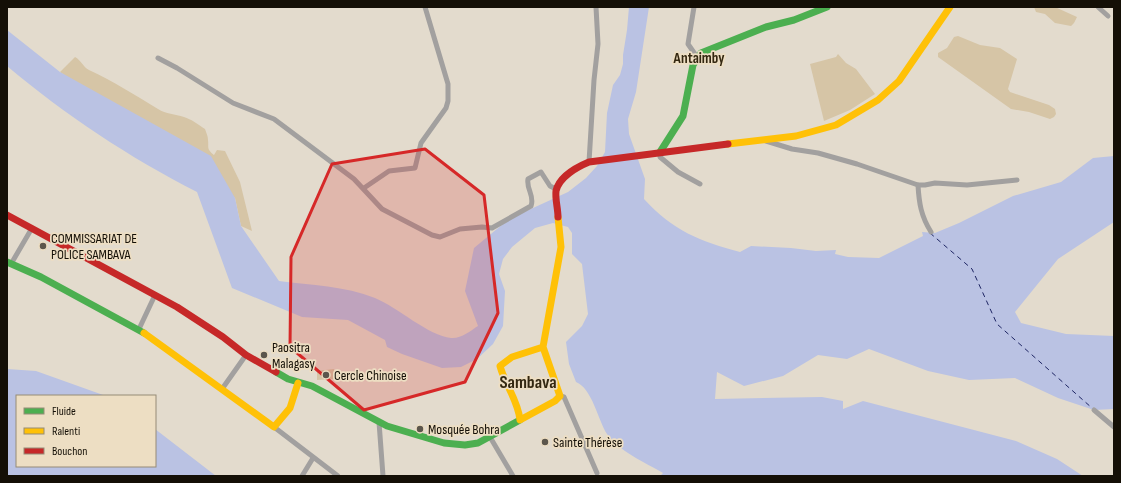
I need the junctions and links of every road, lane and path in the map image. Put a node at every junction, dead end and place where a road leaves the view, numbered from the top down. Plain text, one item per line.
1 (425, 7) edge
2 (596, 7) edge
3 (694, 7) edge
4 (827, 7) edge
5 (950, 7) edge
6 (1098, 7) edge
7 (1108, 16) dead end
8 (697, 57) junction
9 (158, 58) dead end
10 (764, 140) junction
11 (660, 152) junction
12 (592, 161) junction
13 (1017, 180) dead end
14 (700, 184) dead end
15 (918, 185) junction
16 (364, 188) junction
17 (556, 191) junction
18 (7, 215) edge
19 (32, 228) junction
20 (931, 232) dead end
21 (8, 263) edge
22 (155, 295) junction
23 (139, 329) junction
24 (543, 347) junction
25 (246, 355) junction
26 (298, 383) junction
27 (222, 389) junction
28 (560, 396) junction
29 (1094, 410) dead end
30 (520, 420) junction
31 (379, 422) junction
32 (274, 427) junction
33 (1114, 427) edge
34 (490, 437) junction
35 (313, 458) junction
36 (597, 473) dead end
37 (302, 476) edge
38 (338, 476) edge
39 (383, 476) edge
40 (513, 476) edge

1 - 16 street
2 - 12 street
3 - 8 street
4 - 8 main road
5 - 10 main road
6 - 7 street
8 - 11 main road
9 - 16 street
10 - 11 main road
10 - 15 street
11 - 12 main road
11 - 14 street
12 - 17 main road
13 - 15 street
15 - 20 street
16 - 17 street
17 - 24 main road
18 - 19 main road
19 - 21 street
19 - 22 main road
21 - 23 main road
22 - 23 street
22 - 25 main road
23 - 27 main road
24 - 28 main road
24 - 30 main road
25 - 26 main road
25 - 27 street
26 - 31 main road
26 - 32 main road
27 - 32 main road
28 - 30 main road
28 - 36 street
29 - 33 street
30 - 34 main road
31 - 34 main road
31 - 39 street
32 - 35 street
34 - 40 street
35 - 37 street
35 - 38 street

